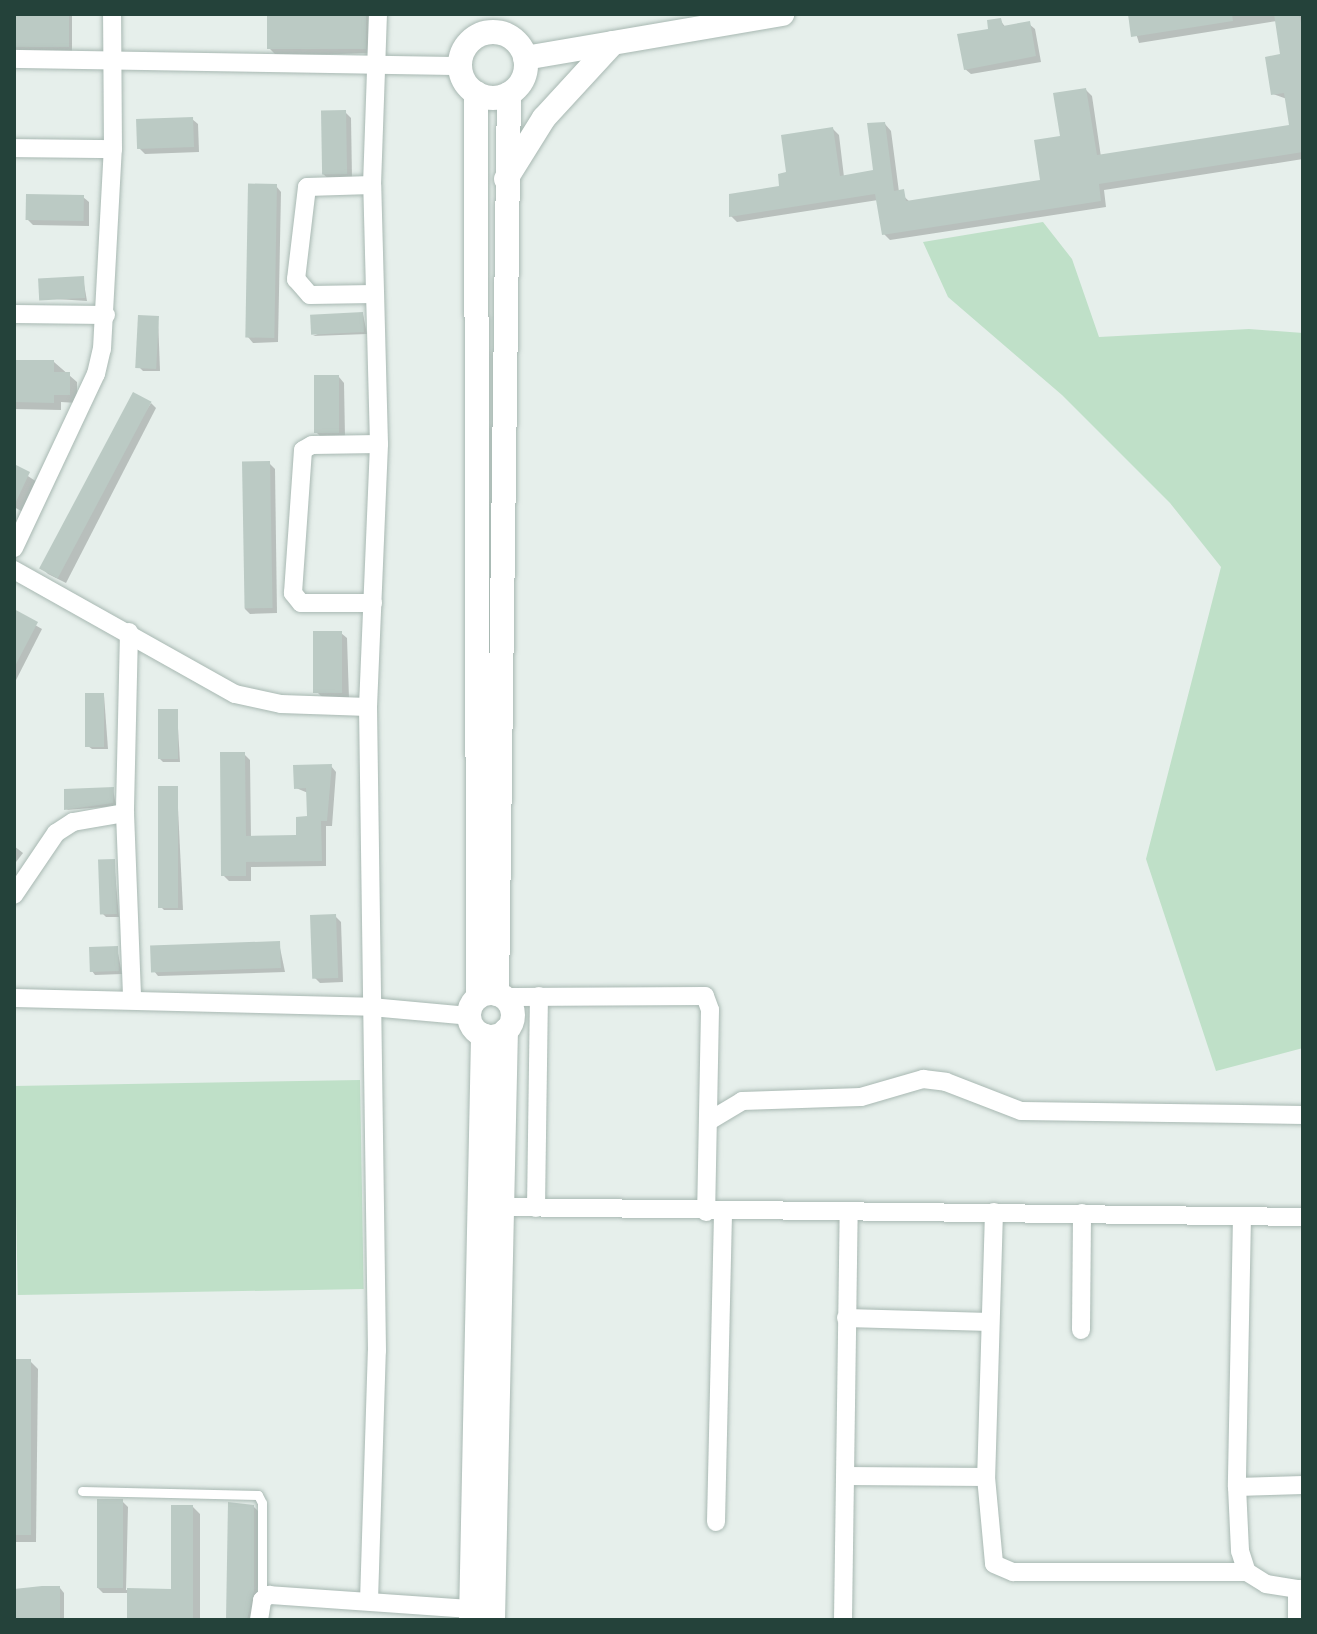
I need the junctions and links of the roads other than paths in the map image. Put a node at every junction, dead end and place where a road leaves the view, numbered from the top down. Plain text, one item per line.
1 (112, 14) edge
2 (378, 14) edge
3 (782, 14) edge
4 (708, 21) edge
5 (481, 24) edge
6 (506, 24) edge
7 (613, 43) junction
8 (525, 58) junction
9 (14, 59) edge
10 (112, 60) junction
11 (378, 65) junction
12 (460, 66) junction
13 (476, 93) junction
14 (509, 94) junction
15 (14, 148) edge
16 (113, 149) junction
17 (504, 182) junction
18 (372, 185) junction
19 (374, 294) junction
20 (14, 314) edge
21 (106, 315) junction
22 (379, 444) junction
23 (14, 548) edge
24 (14, 570) edge
25 (373, 603) junction
26 (129, 632) junction
27 (368, 707) junction
28 (125, 813) junction
29 (14, 895) edge
30 (539, 996) junction
31 (14, 998) edge
32 (132, 998) junction
33 (371, 1007) junction
34 (489, 1011) junction
35 (1303, 1115) edge
36 (709, 1121) junction
37 (500, 1207) junction
38 (536, 1208) junction
39 (849, 1211) junction
40 (714, 1212) junction
41 (994, 1212) junction
42 (1082, 1213) junction
43 (1242, 1216) junction
44 (1303, 1217) edge
45 (846, 1318) junction
46 (990, 1322) junction
47 (1081, 1330) dead end
48 (845, 1476) junction
49 (986, 1477) junction
50 (1303, 1485) edge
51 (1237, 1487) junction
52 (82, 1491) dead end
53 (716, 1522) dead end
54 (1247, 1572) junction
55 (1300, 1589) edge
56 (262, 1600) junction
57 (369, 1601) junction
58 (482, 1615) edge
59 (259, 1620) edge
60 (843, 1620) edge
61 (1297, 1620) edge

1 - 10 street
2 - 11 street
3 - 4 main road
4 - 7 main road
5 - 6 main road
5 - 12 main road
6 - 8 main road
7 - 8 main road
7 - 17 main road
8 - 14 main road
9 - 10 street
10 - 11 street
10 - 16 street
11 - 12 street
11 - 18 street
12 - 13 main road
13 - 14 main road
13 - 34 main road
14 - 17 main road
15 - 16 street
16 - 21 street
17 - 34 main road
18 - 19 street
18 - 19 street
19 - 22 street
20 - 21 street
21 - 23 street
22 - 25 street
22 - 25 street
24 - 26 street
25 - 27 street
26 - 27 street
26 - 28 street
27 - 33 street
28 - 29 street
28 - 32 street
30 - 34 street
30 - 36 street
30 - 38 street
31 - 32 street
32 - 33 street
33 - 34 street
33 - 57 street
34 - 37 main road
34 - 58 main road
35 - 36 street
36 - 40 street
37 - 38 street
37 - 58 main road
38 - 40 street
39 - 40 street
39 - 41 street
39 - 45 street
40 - 53 street
41 - 42 street
41 - 46 street
42 - 43 street
42 - 47 street
43 - 44 street
43 - 51 street
45 - 46 street
45 - 48 street
46 - 49 street
48 - 49 street
48 - 60 street
49 - 54 street
50 - 51 street
51 - 54 street
52 - 56 lane
54 - 55 street
55 - 61 street
56 - 57 street
56 - 59 street
57 - 58 street

